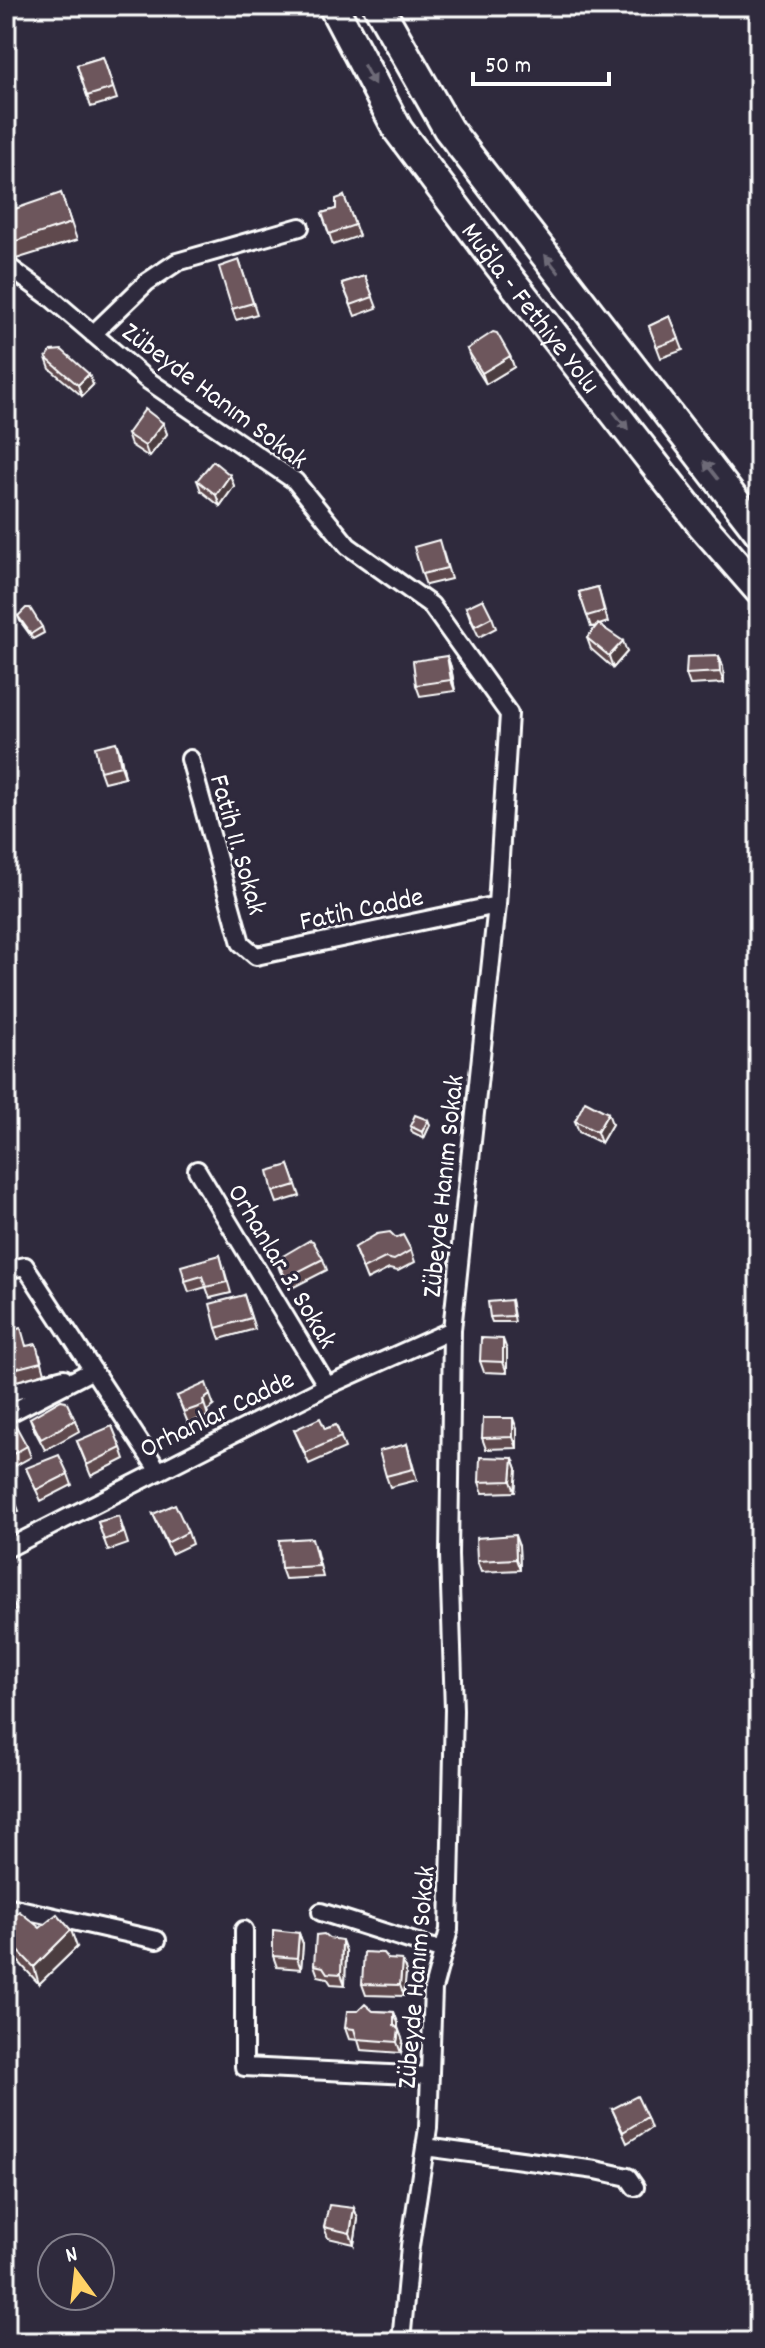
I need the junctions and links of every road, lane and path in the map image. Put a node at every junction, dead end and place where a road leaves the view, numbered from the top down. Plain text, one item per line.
1 (333, 6) edge
2 (378, 6) edge
3 (300, 227) dead end
4 (6, 265) edge
5 (93, 334) junction
6 (759, 532) edge
7 (759, 590) edge
8 (190, 759) dead end
9 (497, 905) junction
10 (241, 943) joint
11 (197, 1170) dead end
12 (6, 1270) edge
13 (452, 1330) junction
14 (93, 1370) junction
15 (327, 1386) junction
16 (6, 1393) edge
17 (6, 1415) edge
18 (158, 1470) junction
19 (6, 1549) edge
20 (6, 1906) edge
21 (321, 1912) dead end
22 (244, 1930) dead end
23 (157, 1940) dead end
24 (443, 1951) junction
25 (430, 2076) junction
26 (425, 2147) junction
27 (635, 2187) dead end
28 (220, 2341) edge
29 (241, 2342) edge
30 (401, 2342) edge

1 -> 7 highway, Muğla - Fethiye Yolu
6 -> 2 highway, Muğla - Fethiye Yolu
3 - 5 street
4 - 5 street, Zübeyde Hanım Sokak
5 - 9 street, Zübeyde Hanım Sokak
8 - 10 street, Fatih 11. Sokak
9 - 10 street, Fatih Cadde
9 - 13 street, Zübeyde Hanım Sokak
11 - 15 street, Orhanlar 3. Sokak
12 - 14 street
13 - 15 street, Orhanlar Cadde
13 - 24 street, Zübeyde Hanım Sokak
14 - 16 street
14 - 17 street
14 - 18 street
15 - 18 street, Orhanlar Cadde
18 - 19 street, Orhanlar Cadde
20 - 23 street
21 - 24 street
22 - 25 street
24 - 25 street, Zübeyde Hanım Sokak
25 - 26 street, Zübeyde Hanım Sokak
26 - 27 street
26 - 30 street, Zübeyde Hanım Sokak
28 - 29 street

